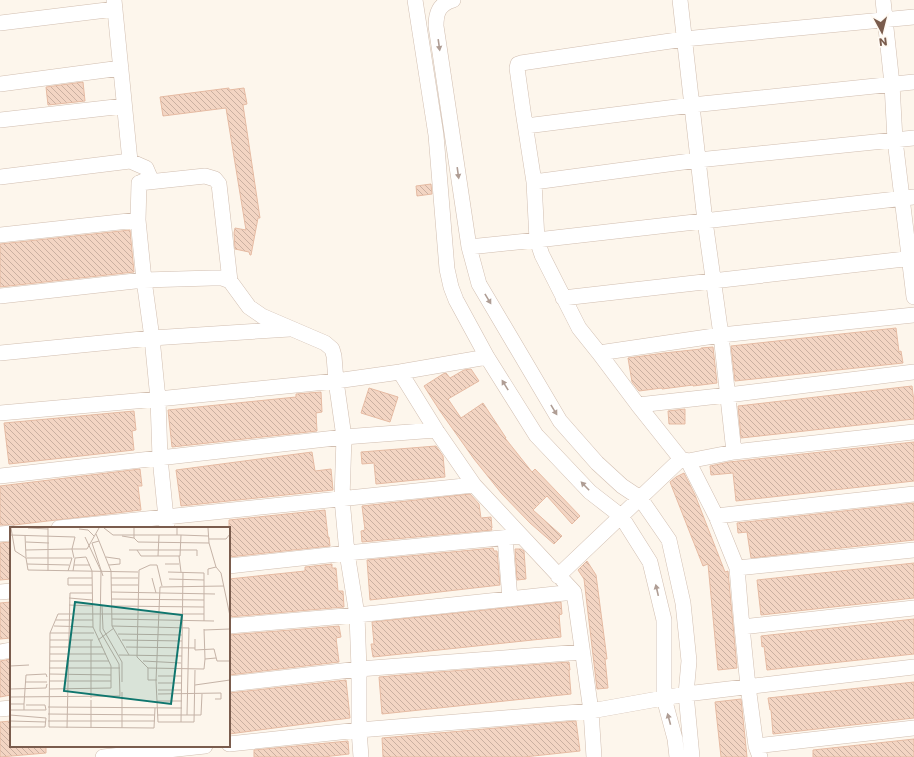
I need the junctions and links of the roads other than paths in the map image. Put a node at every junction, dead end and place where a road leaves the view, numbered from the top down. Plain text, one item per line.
1 (680, 0) edge
2 (883, 0) edge
3 (416, 1) edge
4 (447, 3) edge
5 (114, 5) edge
6 (914, 17) edge
7 (885, 20) junction
8 (0, 23) edge
9 (684, 39) junction
10 (121, 68) junction
11 (914, 82) edge
12 (0, 84) edge
13 (892, 84) junction
14 (692, 105) junction
15 (124, 106) junction
16 (0, 120) edge
17 (526, 126) junction
18 (914, 138) edge
19 (895, 140) junction
20 (698, 160) junction
21 (130, 161) junction
22 (0, 177) edge
23 (534, 182) junction
24 (139, 183) junction
25 (908, 198) edge
26 (138, 220) junction
27 (705, 221) junction
28 (0, 235) edge
29 (538, 240) junction
30 (468, 247) junction
31 (912, 258) edge
32 (144, 280) junction
33 (230, 281) junction
34 (713, 281) junction
35 (0, 296) edge
36 (564, 298) junction
37 (914, 298) edge
38 (914, 315) edge
39 (292, 329) junction
40 (721, 335) junction
41 (152, 338) junction
42 (0, 353) edge
43 (599, 353) junction
44 (488, 357) junction
45 (400, 372) junction
46 (914, 372) edge
47 (336, 381) junction
48 (728, 395) junction
49 (158, 400) junction
50 (638, 405) junction
51 (0, 413) edge
52 (436, 430) junction
53 (914, 432) edge
54 (344, 437) junction
55 (734, 452) junction
56 (160, 458) junction
57 (685, 460) junction
58 (0, 476) edge
59 (474, 485) junction
60 (914, 494) edge
61 (342, 498) junction
62 (640, 498) junction
63 (621, 516) junction
64 (716, 516) junction
65 (166, 522) edge
66 (77, 527) edge
67 (10, 533) edge
68 (0, 534) edge
69 (521, 536) junction
70 (504, 538) junction
71 (914, 550) edge
72 (347, 552) junction
73 (230, 566) edge
74 (737, 568) junction
75 (558, 576) junction
76 (10, 591) edge
77 (0, 592) edge
78 (574, 592) junction
79 (510, 599) junction
80 (914, 608) edge
81 (357, 615) junction
82 (230, 626) edge
83 (742, 627) junction
84 (10, 650) edge
85 (0, 652) edge
86 (582, 652) junction
87 (914, 667) edge
88 (360, 669) junction
89 (230, 684) edge
90 (748, 686) junction
91 (686, 694) junction
92 (664, 698) junction
93 (10, 708) edge
94 (0, 709) edge
95 (591, 711) junction
96 (914, 728) edge
97 (359, 730) junction
98 (230, 744) edge
99 (201, 747) edge
100 (189, 750) edge
101 (758, 752) edge
102 (103, 757) edge
103 (361, 757) edge
104 (594, 757) edge
105 (677, 757) edge
106 (692, 757) edge

1 - 9 street
2 - 7 street
3 - 44 street
4 -> 30 street
5 - 8 street
5 - 10 street
6 - 7 street
7 - 9 street
7 - 13 street
9 - 14 street
9 - 17 street
10 - 12 street
10 - 15 street
11 - 13 street
13 - 14 street
13 - 19 street
14 - 17 street
14 - 20 street
15 - 16 street
15 - 21 street
17 - 23 street
18 - 19 street
19 - 20 street
19 - 25 street
20 - 23 street
20 - 27 street
21 - 22 street
21 - 24 street
23 - 29 street
24 - 26 street
24 - 33 street
25 - 27 street
25 - 31 street
26 - 28 street
26 - 32 street
27 - 29 street
27 - 34 street
29 - 30 street
29 - 36 street
30 -> 62 street
31 - 34 street
31 - 37 street
32 - 33 street
32 - 35 street
32 - 41 street
33 - 39 street
34 - 36 street
34 - 40 street
36 - 43 street
38 - 40 street
39 - 41 street
39 - 47 street
40 - 43 street
40 - 48 street
41 - 42 street
41 - 49 street
43 - 50 street
44 - 45 street
63 -> 44 street
45 - 47 street
45 - 52 street
46 - 48 street
47 - 49 street
47 - 54 street
48 - 50 street
48 - 55 street
49 - 51 street
49 - 56 street
50 - 57 street
52 - 54 street
52 - 59 street
53 - 55 street
54 - 56 street
54 - 61 street
55 - 57 street
56 - 58 street
56 - 65 street
57 - 62 street
57 - 64 street
59 - 61 street
59 - 69 street
60 - 64 street
61 - 65 street
61 - 72 street
62 - 63 street
62 - 91 street
63 - 75 street
92 -> 63 street
64 - 74 street
65 - 66 street
67 - 68 street
69 - 70 street
69 - 75 street
70 - 72 street
70 - 79 street
71 - 74 street
72 - 73 street
72 - 81 street
74 - 83 street
75 - 78 street
76 - 77 street
78 - 79 street
78 - 86 street
79 - 81 street
80 - 83 street
81 - 82 street
81 - 88 street
83 - 90 street
84 - 85 street
86 - 88 street
86 - 95 street
87 - 90 street
88 - 89 street
88 - 97 street
90 - 91 street
90 - 101 street
91 - 92 street
91 - 106 street
92 - 95 street
105 -> 92 street
93 - 94 street
95 - 97 street
95 - 104 street
96 - 101 street
97 - 98 street
97 - 103 street
99 - 100 street
100 - 102 street

